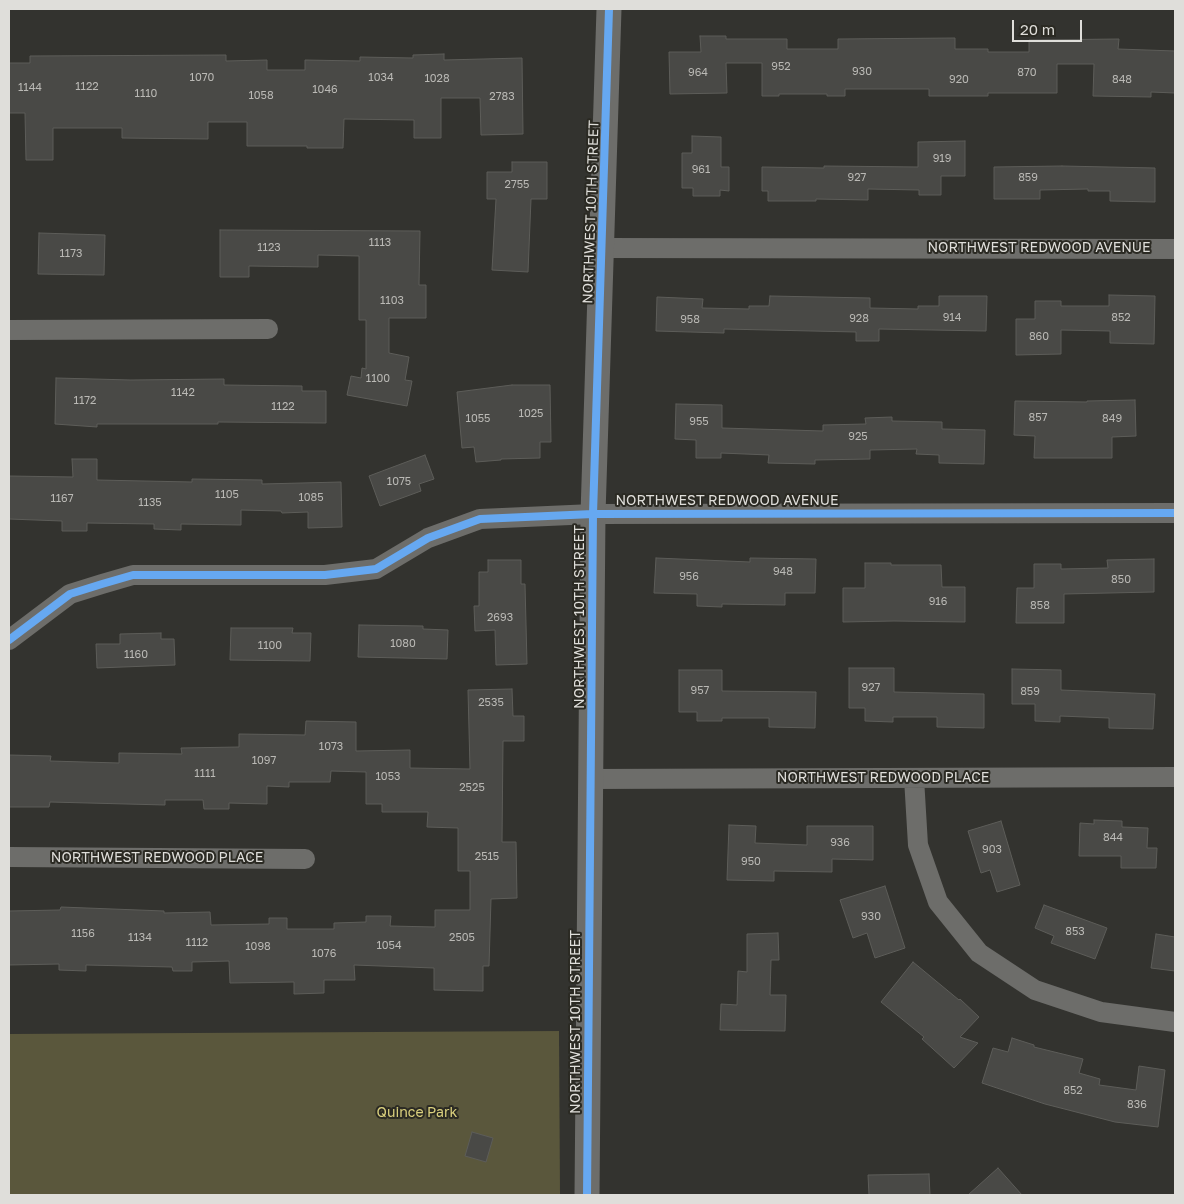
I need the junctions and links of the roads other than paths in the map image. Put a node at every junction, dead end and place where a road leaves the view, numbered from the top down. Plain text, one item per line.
1 (609, 9) edge
2 (602, 248) junction
3 (1175, 248) edge
4 (268, 329) dead end
5 (9, 330) edge
6 (1175, 513) edge
7 (593, 514) junction
8 (9, 640) edge
9 (914, 778) junction
10 (1175, 778) edge
11 (591, 779) junction
12 (9, 857) edge
13 (305, 859) dead end
14 (1175, 1022) edge
15 (587, 1195) edge

1 - 2 street, NORTHWEST 10TH STREET
2 - 3 street, NORTHWEST REDWOOD AVENUE
2 - 7 street, NORTHWEST 10TH STREET
4 - 5 street
6 - 7 street, NORTHWEST REDWOOD AVENUE
7 - 8 street, NORTHWEST REDWOOD AVENUE
7 - 11 street, NORTHWEST 10TH STREET
9 - 10 street, NORTHWEST REDWOOD PLACE
9 - 11 street, NORTHWEST REDWOOD PLACE
9 - 14 street
11 - 15 street, NORTHWEST 10TH STREET
12 - 13 street, NORTHWEST REDWOOD PLACE

